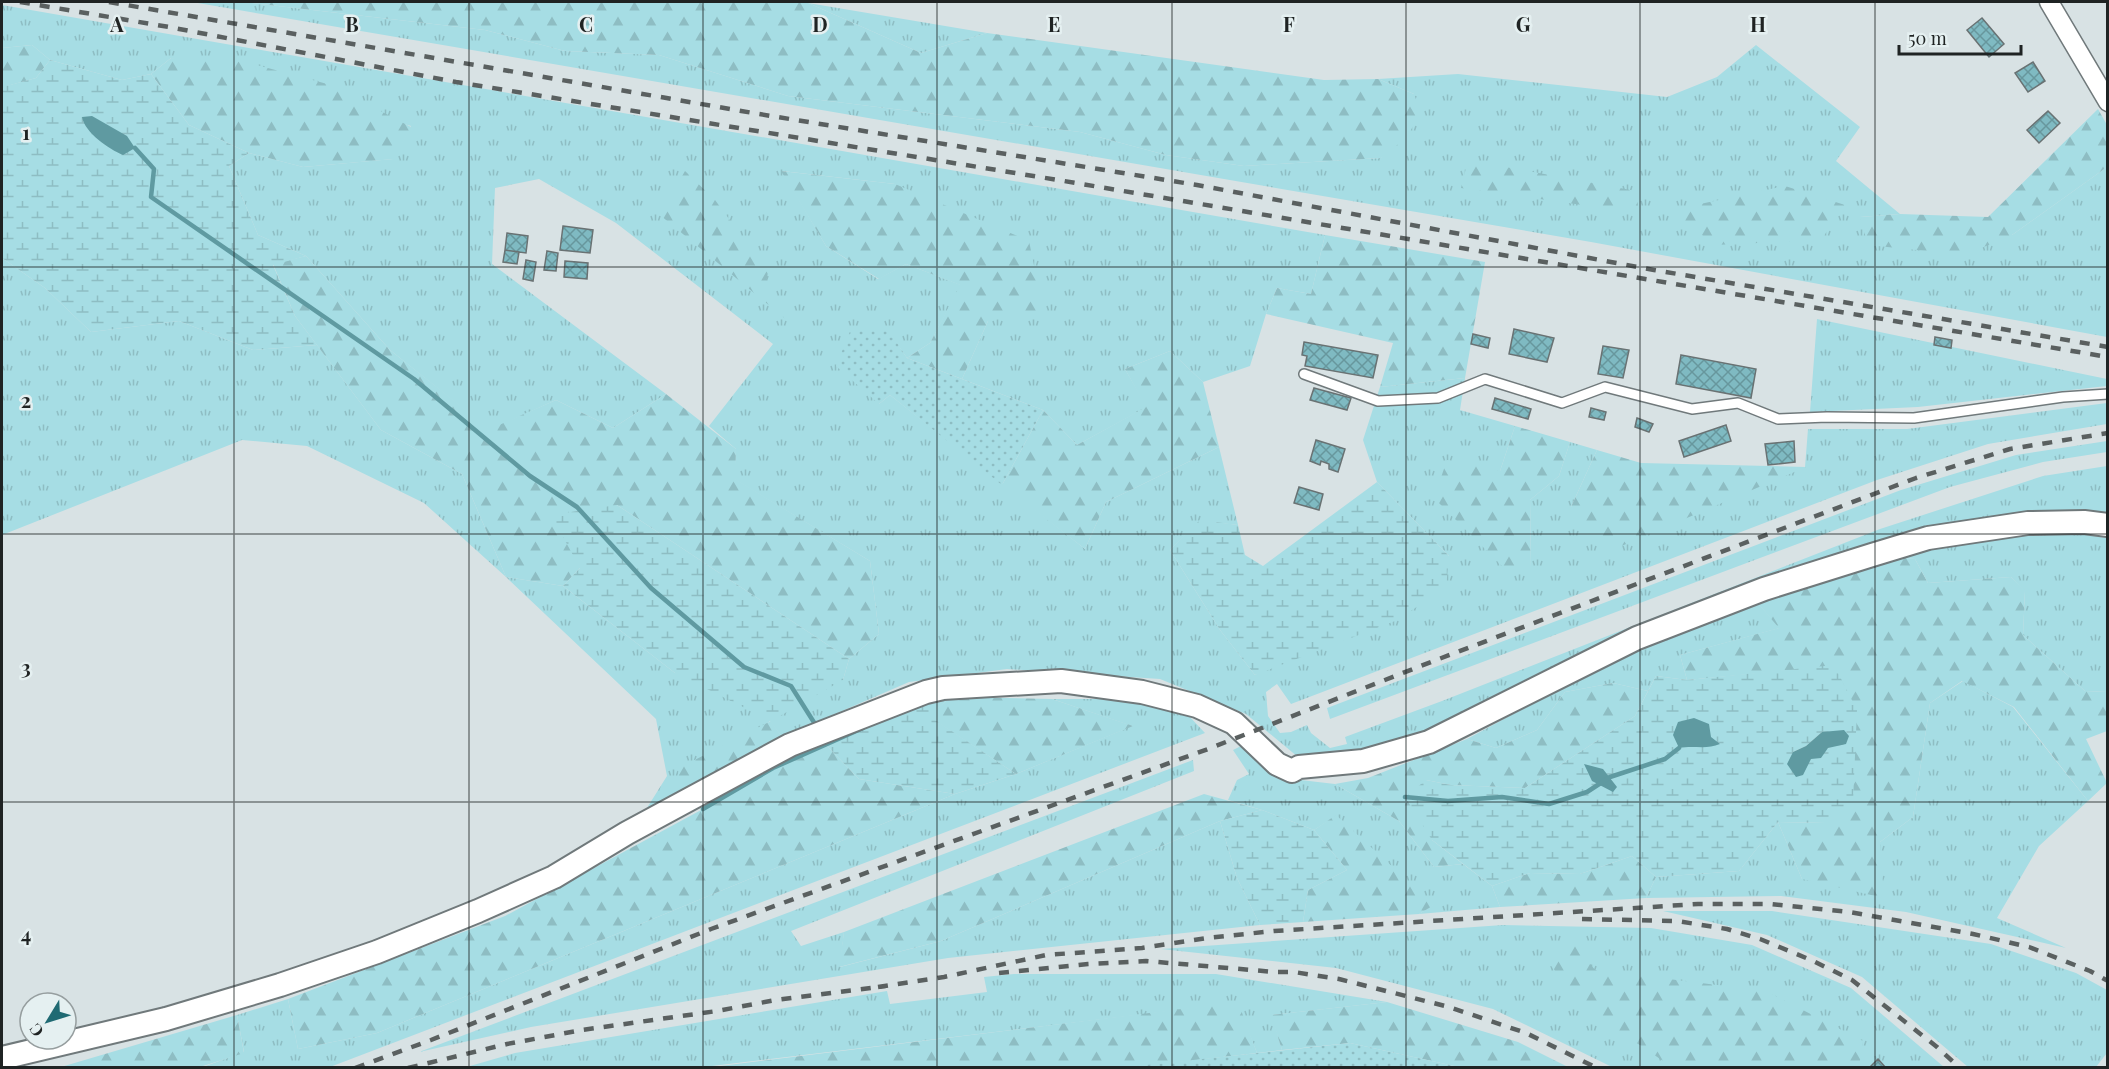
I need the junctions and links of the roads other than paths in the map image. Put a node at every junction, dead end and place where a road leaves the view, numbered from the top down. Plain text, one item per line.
1 (2049, 2) edge
2 (2108, 102) edge
3 (1304, 374) dead end
4 (2108, 394) edge
5 (2108, 525) edge
6 (2, 1058) edge

1 - 2 street
3 - 4 lane
5 - 6 street

